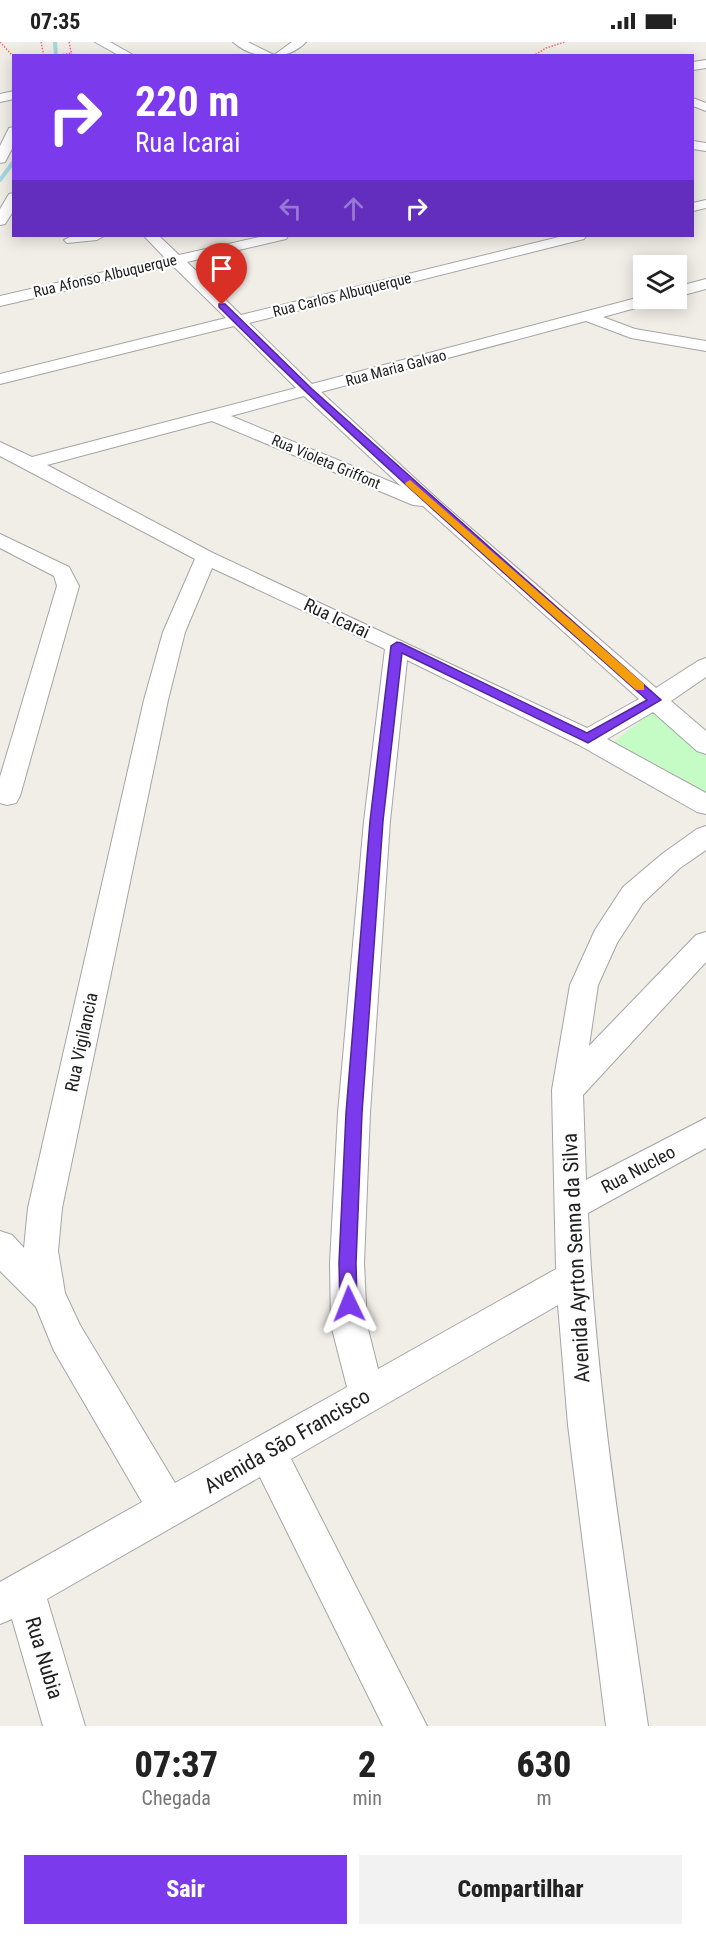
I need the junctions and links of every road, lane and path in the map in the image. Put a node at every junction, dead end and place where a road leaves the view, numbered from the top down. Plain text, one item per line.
1 (0, 42) edge
2 (69, 42) edge
3 (101, 42) edge
4 (239, 42) edge
5 (300, 42) edge
6 (565, 42) edge
7 (72, 54) edge
8 (126, 54) edge
9 (265, 54) edge
10 (282, 54) edge
11 (536, 54) edge
12 (12, 55) edge
13 (8, 140) edge
14 (0, 159) edge
15 (12, 200) edge
16 (0, 221) edge
17 (91, 237) edge
18 (152, 237) edge
19 (277, 237) edge
20 (575, 237) edge
21 (72, 240) dead end
22 (176, 260) junction
23 (706, 284) edge
24 (687, 289) edge
25 (0, 301) edge
26 (633, 304) edge
27 (589, 317) junction
28 (238, 320) junction
29 (706, 346) edge
30 (0, 379) edge
31 (309, 391) junction
32 (216, 416) junction
33 (0, 448) edge
34 (380, 456) junction
35 (32, 463) junction
36 (354, 474) junction
37 (436, 508) junction
38 (0, 540) edge
39 (206, 557) junction
40 (397, 646) junction
41 (706, 666) edge
42 (655, 700) junction
43 (588, 739) junction
44 (706, 745) edge
45 (7, 796) dead end
46 (706, 805) edge
47 (706, 836) edge
48 (706, 943) edge
49 (567, 1090) junction
50 (706, 1132) edge
51 (571, 1205) junction
52 (0, 1246) edge
53 (573, 1278) junction
54 (48, 1295) junction
55 (367, 1395) junction
56 (267, 1452) junction
57 (168, 1509) junction
58 (12, 1597) edge
59 (64, 1726) edge
60 (406, 1726) edge
61 (627, 1726) edge

1 - 12 path
2 - 7 path
3 - 8 street
4 - 9 street
5 - 10 street
6 - 11 path
13 - 14 street
15 - 16 street
17 - 21 street
18 - 22 street
19 - 22 street, Rua Afonso Albuquerque
20 - 28 street, Rua Carlos Albuquerque
22 - 25 street, Rua Afonso Albuquerque
22 - 28 street
23 - 24 street
26 - 27 street, Rua Maria Galvao
27 - 29 street
27 - 31 street, Rua Maria Galvao
28 - 30 street, Rua Carlos Albuquerque
28 - 31 street
31 - 32 street, Rua Maria Galvao
31 - 34 street
32 - 35 street, Rua Maria Galvao
32 - 36 street, Rua Violeta Griffont
33 - 35 street, Rua Icarai
34 - 36 street
34 - 37 street
35 - 39 street, Rua Icarai
36 - 37 street, Rua Violeta Griffont
37 - 42 street
38 - 45 street
39 - 40 street, Rua Icarai
39 - 54 street, Rua Vigilancia
40 - 43 street, Rua Icarai
40 - 55 street
41 - 42 street
42 - 43 street
42 - 44 street
43 - 46 street, Rua Icarai
47 - 49 street, Avenida Ayrton Senna da Silva
48 - 49 street
49 - 51 street, Avenida Ayrton Senna da Silva
50 - 51 street, Rua Nucleo
51 - 53 street, Avenida Ayrton Senna da Silva
52 - 54 street
53 - 55 street, Avenida São Francisco
53 - 61 street, Avenida Ayrton Senna da Silva
54 - 57 street, Rua Vigilancia
55 - 56 street, Avenida São Francisco
56 - 57 street, Avenida São Francisco
56 - 60 street
57 - 58 street, Avenida São Francisco
58 - 59 street, Rua Nubia

